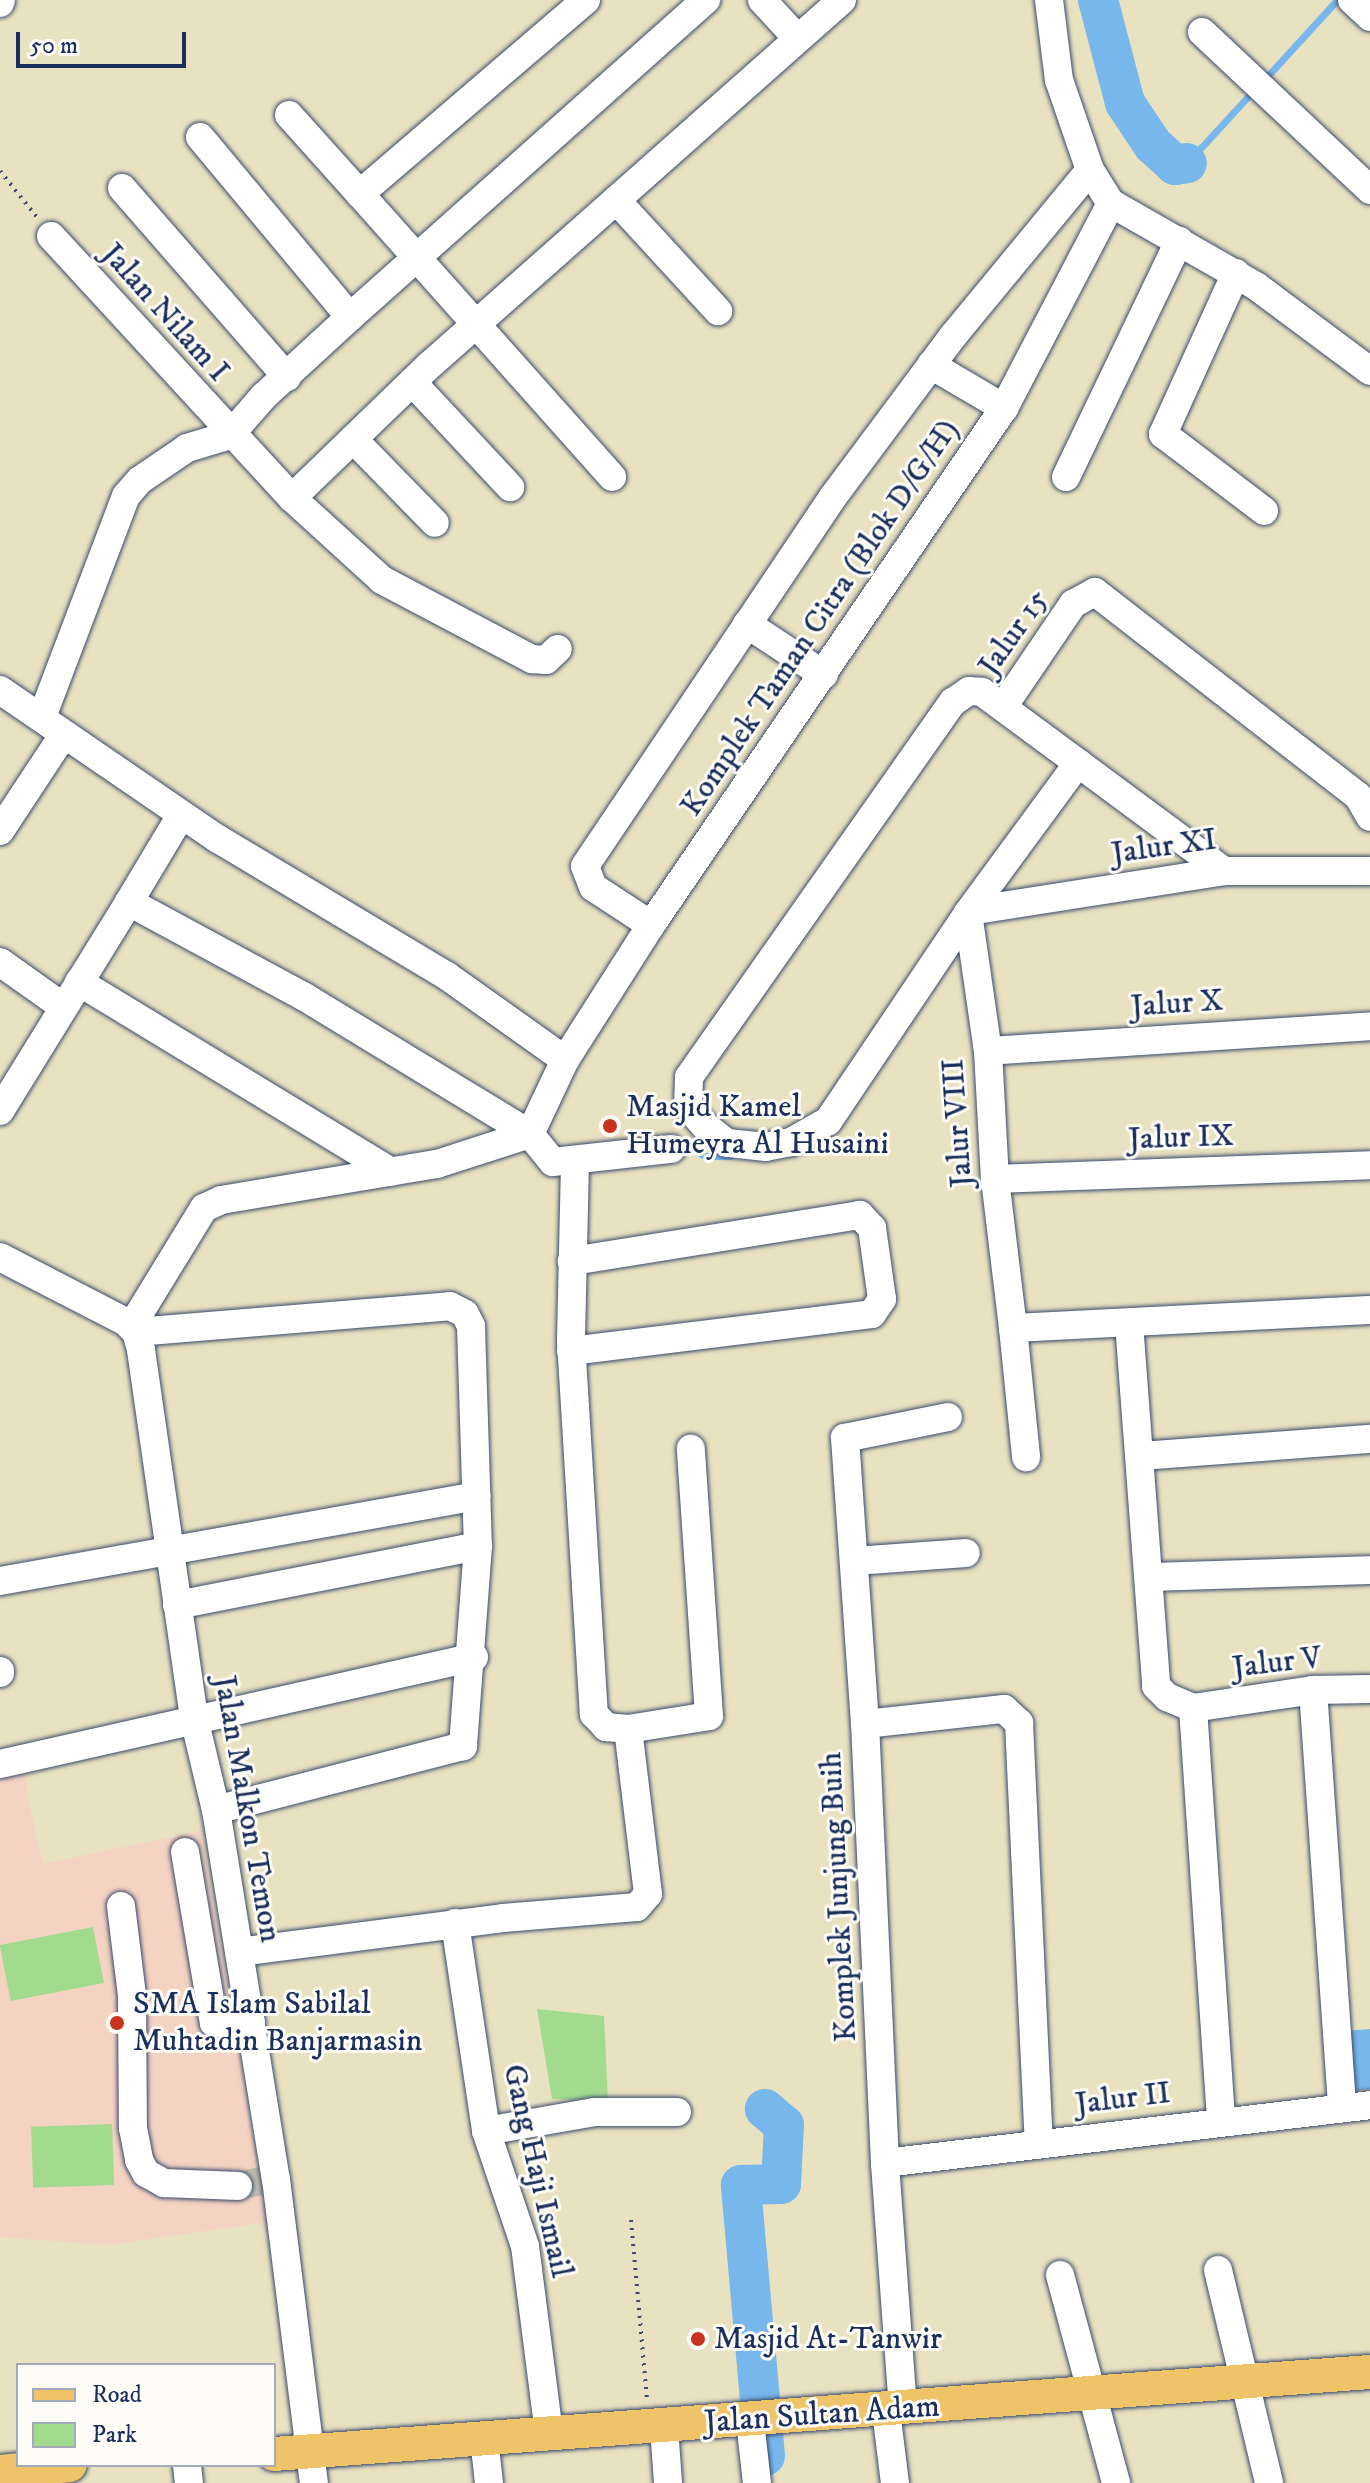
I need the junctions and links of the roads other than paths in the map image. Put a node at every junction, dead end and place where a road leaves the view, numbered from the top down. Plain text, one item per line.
1 (586, 0) edge
2 (706, 0) edge
3 (762, 0) edge
4 (842, 0) edge
5 (1049, 0) edge
6 (1352, 0) edge
7 (1370, 17) edge
8 (1202, 32) dead end
9 (797, 38) junction
10 (289, 115) dead end
11 (200, 137) dead end
12 (1094, 186) junction
13 (122, 188) dead end
14 (1370, 190) edge
15 (360, 194) junction
16 (616, 200) junction
17 (51, 236) road end
18 (1179, 241) junction
19 (420, 259) junction
20 (1236, 273) junction
21 (718, 311) dead end
22 (350, 317) junction
23 (477, 322) junction
24 (931, 365) junction
25 (1370, 371) edge
26 (287, 377) junction
27 (412, 382) junction
28 (1004, 408) junction
29 (230, 435) junction
30 (353, 439) junction
31 (612, 477) dead end
32 (1066, 477) dead end
33 (510, 487) dead end
34 (292, 498) junction
35 (1264, 511) dead end
36 (435, 523) dead end
37 (747, 624) junction
38 (558, 649) dead end
39 (824, 675) junction
40 (0, 690) edge
41 (1003, 707) junction
42 (53, 725) junction
43 (1078, 763) junction
44 (181, 815) junction
45 (1370, 817) edge
46 (0, 831) edge
47 (1224, 871) junction
48 (1370, 871) edge
49 (129, 902) junction
50 (969, 912) junction
51 (651, 925) junction
52 (0, 962) edge
53 (79, 982) junction
54 (63, 1007) junction
55 (1370, 1026) edge
56 (988, 1051) junction
57 (565, 1060) junction
58 (0, 1111) edge
59 (530, 1134) junction
60 (671, 1149) dead end
61 (575, 1163) junction
62 (1370, 1165) edge
63 (391, 1172) junction
64 (995, 1179) junction
65 (0, 1257) edge
66 (572, 1261) junction
67 (1370, 1310) edge
68 (1129, 1323) junction
69 (1013, 1328) junction
70 (134, 1329) junction
71 (571, 1351) junction
72 (948, 1417) dead end
73 (1370, 1439) edge
74 (691, 1449) dead end
75 (1142, 1456) junction
76 (1026, 1457) dead end
77 (476, 1496) junction
78 (478, 1546) junction
79 (168, 1549) junction
80 (966, 1553) dead end
81 (855, 1561) junction
82 (1370, 1570) edge
83 (1149, 1577) junction
84 (0, 1581) edge
85 (177, 1605) junction
86 (474, 1657) junction
87 (1370, 1689) edge
88 (1313, 1690) junction
89 (1193, 1708) junction
90 (194, 1718) junction
91 (865, 1724) junction
92 (628, 1729) junction
93 (0, 1764) edge
94 (216, 1810) junction
95 (185, 1852) dead end
96 (121, 1906) dead end
97 (455, 1923) junction
98 (239, 1952) junction
99 (251, 2022) junction
100 (1356, 2106) edge
101 (677, 2112) dead end
102 (1221, 2121) junction
103 (486, 2131) junction
104 (1039, 2144) junction
105 (885, 2163) junction
106 (258, 2182) junction
107 (1218, 2270) dead end
108 (1060, 2275) dead end
109 (1370, 2372) edge
110 (1244, 2381) junction
111 (1090, 2395) junction
112 (895, 2410) junction
113 (761, 2420) junction
114 (657, 2428) junction
115 (549, 2434) junction
116 (484, 2438) junction
117 (276, 2455) edge
118 (57, 2467) edge
119 (312, 2468) edge
120 (5, 2475) edge
121 (489, 2483) edge
122 (668, 2483) edge
123 (757, 2483) edge
124 (895, 2483) edge
125 (1116, 2483) edge
126 (1269, 2483) edge

1 - 15 street
2 - 19 street
3 - 9 street
4 - 9 street
5 - 12 street
6 - 7 street
8 - 14 street
9 - 16 street
10 - 15 street
11 - 22 street
12 - 18 street
12 - 24 street
12 - 28 street, Komplek Taman Citra (Blok D/G/H)
13 - 26 street
15 - 19 street
16 - 21 street
16 - 23 street
17 - 29 street, Jalan Nilam I
18 - 20 street
18 - 32 street
19 - 22 street
19 - 23 street
20 - 25 street
20 - 35 street
22 - 26 street
23 - 27 street
23 - 31 street
24 - 28 street
24 - 37 street
26 - 29 street
27 - 30 street
27 - 33 street
28 - 39 street, Komplek Taman Citra (Blok D/G/H)
29 - 34 street, Jalan Nilam I
29 - 42 street
30 - 34 street
30 - 36 street
34 - 38 street, Jalan Nilam I
37 - 39 street
37 - 51 street
39 - 51 street, Komplek Taman Citra (Blok D/G/H)
40 - 42 street
41 - 43 street
41 - 45 street, Jalur 15
41 - 50 street, Jalur 15
42 - 44 street
42 - 46 street
43 - 47 street
43 - 50 street
44 - 49 street
44 - 57 street
47 - 48 street, Jalur XI
47 - 50 street, Jalur XI
49 - 53 street
49 - 59 street
50 - 56 street, Jalur VIII
51 - 57 street, Komplek Taman Citra (Blok D/G/H)
52 - 54 street
53 - 54 street
53 - 63 street
54 - 58 street
55 - 56 street, Jalur X
56 - 64 street, Jalur VIII
57 - 59 street, Komplek Taman Citra (Blok D/G/H)
59 - 61 street
59 - 63 street
60 - 61 street
61 - 66 street
62 - 64 street, Jalur IX
63 - 70 street
64 - 69 street, Jalur VIII
65 - 70 street
66 - 71 street
66 - 71 street
67 - 68 street
68 - 69 street
68 - 75 street
69 - 76 street, Jalur VIII
70 - 77 street
70 - 79 street, Jalan Malkon Temon
71 - 92 street
72 - 81 street
73 - 75 street
74 - 92 street
75 - 83 street
77 - 78 street
77 - 79 street
78 - 85 street
78 - 86 street
79 - 84 street
79 - 85 street, Jalan Malkon Temon
80 - 81 street
81 - 91 street
82 - 83 street
83 - 89 street
85 - 90 street, Jalan Malkon Temon
86 - 90 street
86 - 94 street
87 - 88 street, Jalur V
88 - 89 street, Jalur V
88 - 100 street
89 - 102 street
90 - 93 street
90 - 94 street, Jalan Malkon Temon
91 - 104 street, Komplek Junjung Buih
91 - 105 street, Komplek Junjung Buih
92 - 97 street
94 - 98 street, Jalan Malkon Temon
95 - 99 street
96 - 106 street
97 - 98 street
97 - 103 street, Gang Haji Ismail
98 - 99 street, Jalan Malkon Temon
99 - 106 street, Jalan Malkon Temon
100 - 102 street, Jalur II
101 - 103 street
102 - 104 street, Jalur II
103 - 115 street, Gang Haji Ismail
104 - 105 street, Jalur II
105 - 112 street, Komplek Junjung Buih
106 - 119 street, Jalan Malkon Temon
107 - 110 street
108 - 111 street
109 - 110 main road, Jalan Sultan Adam
110 - 111 main road, Jalan Sultan Adam
110 - 126 street
111 - 112 main road, Jalan Sultan Adam
111 - 125 street
112 - 113 main road, Jalan Sultan Adam
112 - 124 street, Komplek Junjung Buih
113 - 114 main road, Jalan Sultan Adam
113 - 123 street
114 - 115 main road, Jalan Sultan Adam
114 - 122 street
115 - 116 main road, Jalan Sultan Adam
116 - 119 main road, Jalan Sultan Adam
116 - 121 street
117 - 119 main road, Jalan Sultan Adam
118 - 120 main road

